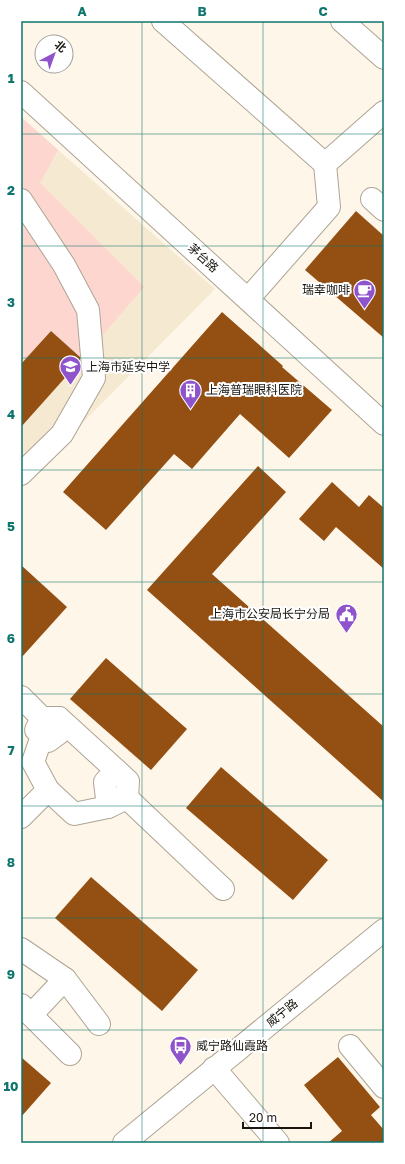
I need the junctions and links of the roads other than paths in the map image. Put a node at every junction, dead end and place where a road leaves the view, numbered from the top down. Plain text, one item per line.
1 (163, 21) edge
2 (342, 21) edge
3 (384, 58) edge
4 (21, 92) edge
5 (384, 112) edge
6 (325, 164) junction
7 (21, 200) edge
8 (248, 300) junction
9 (384, 424) edge
10 (21, 474) edge
11 (21, 697) edge
12 (48, 724) junction
13 (116, 770) junction
14 (48, 790) junction
15 (127, 798) junction
16 (108, 808) junction
17 (21, 817) edge
18 (223, 889) dead end
19 (384, 930) edge
20 (21, 949) edge
21 (66, 979) junction
22 (26, 1010) edge
23 (99, 1024) dead end
24 (350, 1046) dead end
25 (70, 1054) dead end
26 (214, 1068) junction
27 (384, 1087) edge
28 (124, 1143) edge
29 (278, 1143) edge

1 - 6 street
2 - 3 street
4 - 8 street, 茅台路
5 - 6 street
6 - 8 street
7 - 10 street
8 - 9 street, 茅台路
11 - 12 street
12 - 13 street
12 - 14 street
13 - 15 street
13 - 16 street
14 - 16 street
14 - 17 street
15 - 16 street
15 - 18 street
19 - 26 street, 威宁路
20 - 21 street
21 - 22 street
21 - 23 street
22 - 25 street
24 - 27 street
26 - 28 street, 威宁路
26 - 29 street

